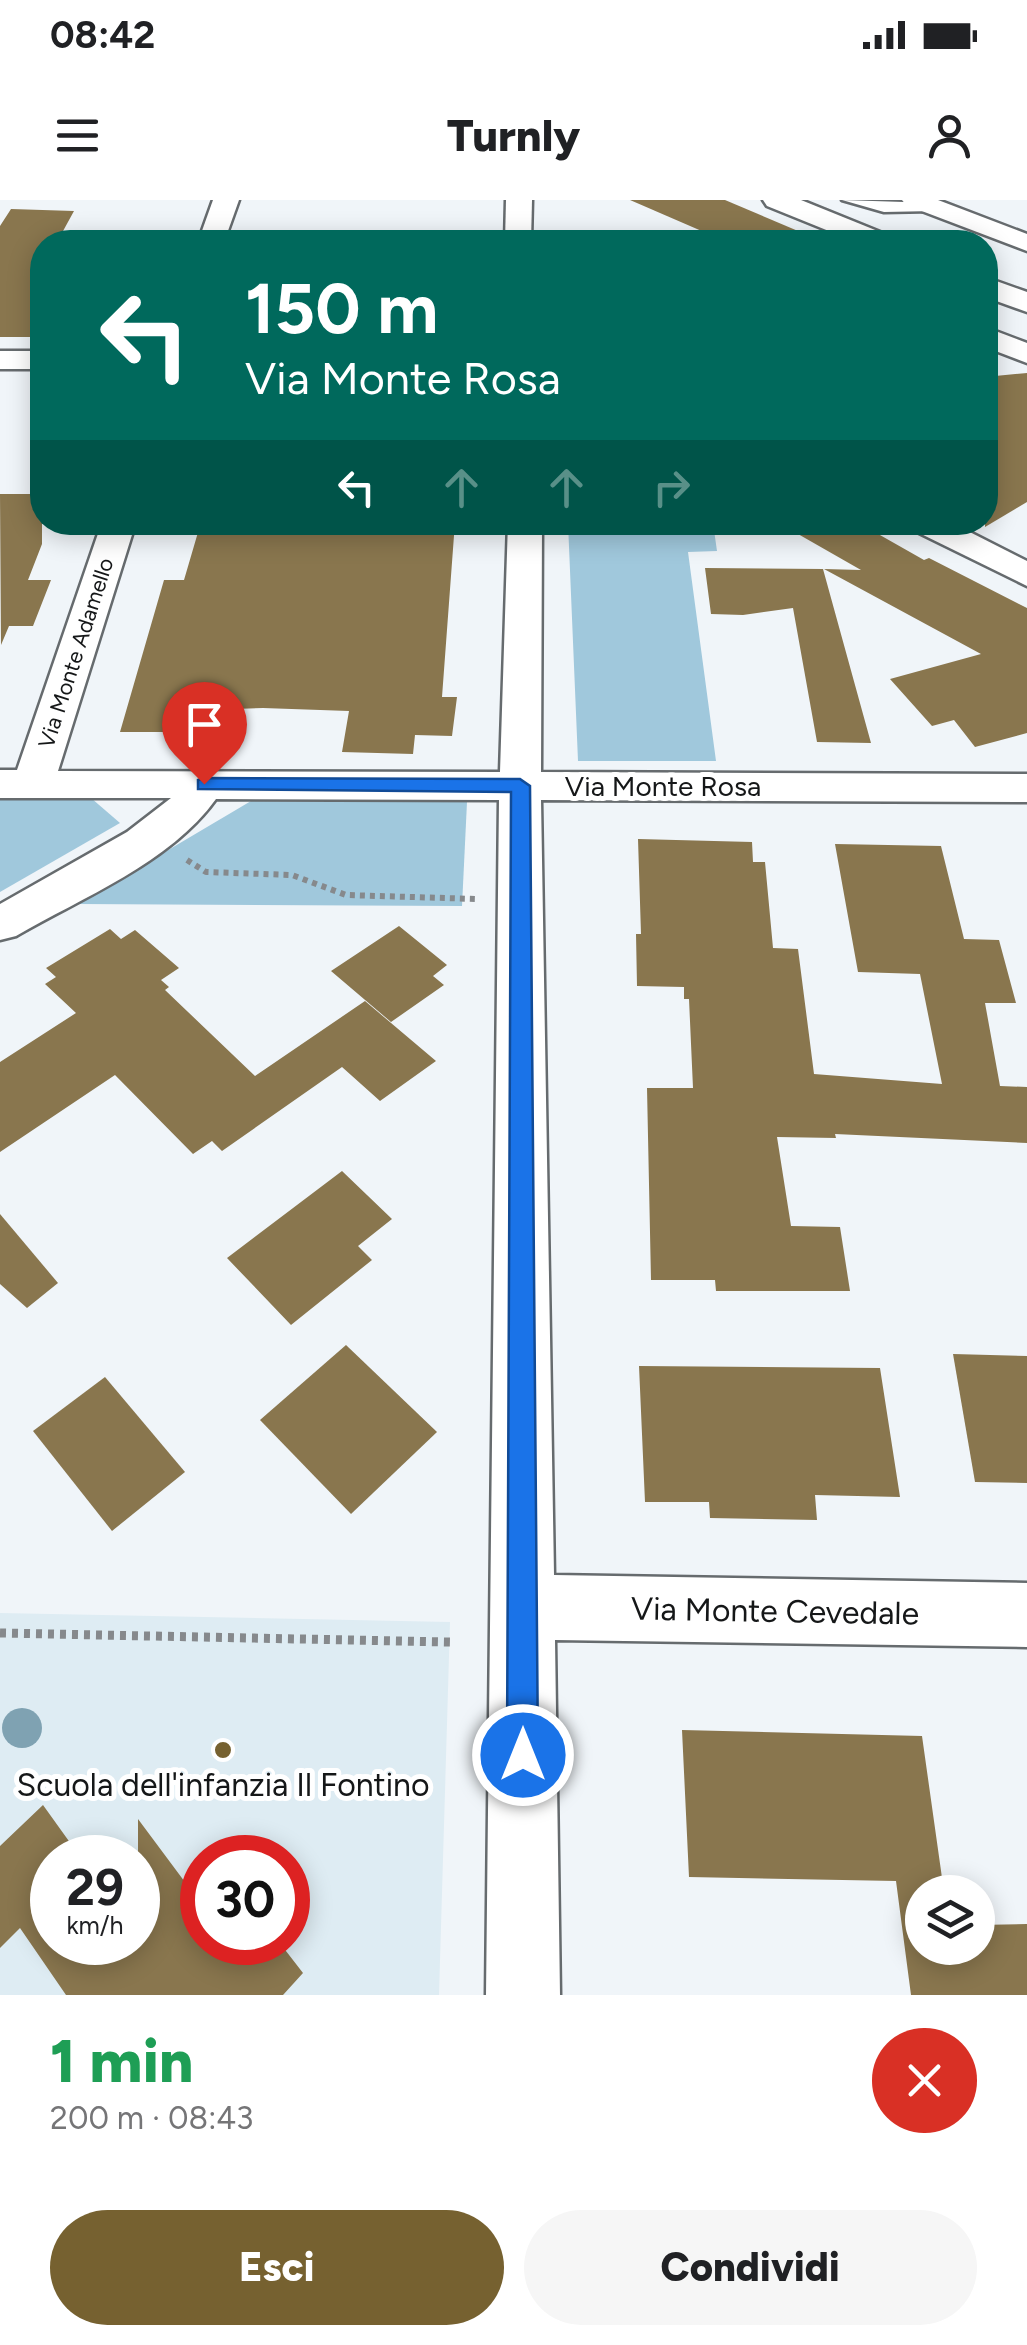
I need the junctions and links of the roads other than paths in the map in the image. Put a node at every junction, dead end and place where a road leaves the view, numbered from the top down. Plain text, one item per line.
1 (226, 200) edge
2 (518, 200) edge
3 (777, 200) edge
4 (848, 200) edge
5 (924, 204) edge
6 (1011, 211) dead end
7 (979, 224) junction
8 (216, 230) edge
9 (518, 230) edge
10 (851, 230) edge
11 (994, 230) edge
12 (998, 232) edge
13 (1027, 243) edge
14 (998, 292) edge
15 (1027, 304) edge
16 (998, 342) edge
17 (1027, 354) edge
18 (0, 360) edge
19 (30, 360) edge
20 (114, 535) edge
21 (525, 535) edge
22 (948, 535) edge
23 (1027, 576) edge
24 (17, 784) edge
25 (204, 784) junction
26 (520, 786) junction
27 (1027, 788) edge
28 (0, 924) edge
29 (522, 1607) junction
30 (1027, 1616) edge
31 (523, 1995) edge

1 - 8 street
2 - 9 street
3 - 10 main road
4 - 5 lane
5 - 7 street
6 - 7 street
7 - 11 street
12 - 13 street
14 - 15 main road
16 - 17 street
18 - 19 street
20 - 24 street, Via Monte Adamello
21 - 26 street
22 - 23 street
24 - 25 street, Via Monte Rosa
25 - 26 street, Via Monte Rosa
25 - 28 street
26 - 27 street, Via Monte Rosa
26 - 29 street
29 - 30 street, Via Monte Cevedale
29 - 31 street

